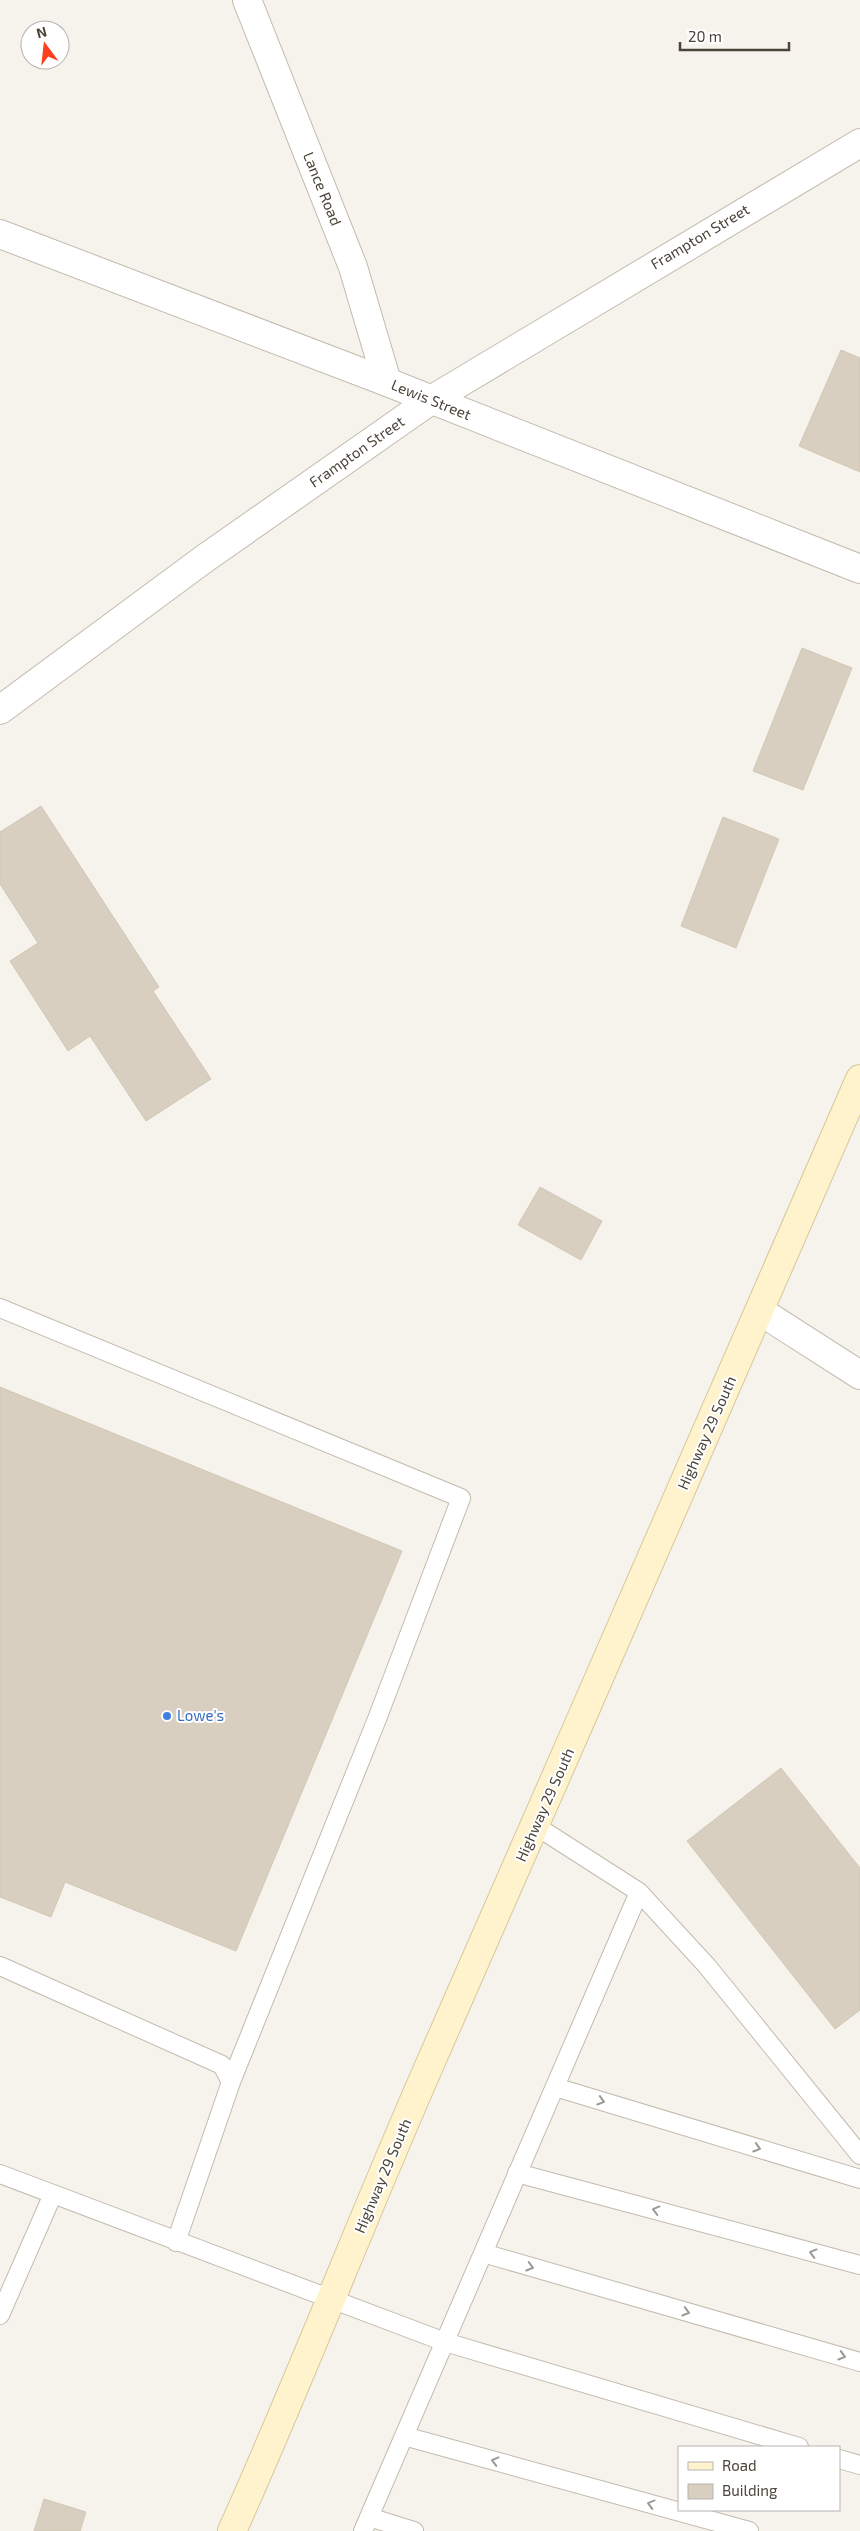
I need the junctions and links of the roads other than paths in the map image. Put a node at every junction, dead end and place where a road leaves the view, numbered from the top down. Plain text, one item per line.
1 (247, 0) edge
2 (860, 143) edge
3 (0, 234) edge
4 (387, 382) junction
5 (432, 400) junction
6 (860, 569) edge
7 (0, 710) edge
8 (860, 1079) edge
9 (0, 1308) edge
10 (760, 1311) junction
11 (860, 1375) edge
12 (536, 1826) junction
13 (639, 1892) junction
14 (0, 1966) edge
15 (231, 2082) junction
16 (555, 2087) junction
17 (860, 2155) edge
18 (518, 2173) junction
19 (0, 2174) edge
20 (860, 2179) edge
21 (53, 2194) junction
22 (176, 2242) junction
23 (483, 2253) junction
24 (860, 2265) edge
25 (331, 2301) junction
26 (0, 2315) edge
27 (444, 2342) junction
28 (860, 2362) edge
29 (404, 2436) junction
30 (796, 2446) edge
31 (840, 2459) edge
32 (860, 2465) edge
33 (366, 2524) edge
34 (232, 2531) edge
35 (414, 2531) edge
36 (749, 2531) edge

1 - 4 street, Lance Road
2 - 5 street, Frampton Street
3 - 4 street, Lewis Street
4 - 5 street, Lewis Street
5 - 6 street, Lewis Street
5 - 7 street, Frampton Street
8 - 10 main road, Highway 29 South
9 - 15 lane
10 - 11 street
10 - 12 main road, Highway 29 South
12 - 13 lane
12 - 25 main road, Highway 29 South
13 - 16 lane
13 - 17 lane
14 - 15 lane
15 - 22 lane
16 - 18 lane
16 -> 20 lane
18 - 23 lane
24 -> 18 lane
19 - 21 lane
21 - 22 lane
21 - 26 lane
22 - 25 lane
23 - 27 lane
23 -> 28 lane
25 - 27 lane
25 - 34 main road, Highway 29 South
27 - 29 lane
27 - 30 lane
29 - 33 lane
36 -> 29 lane
31 - 32 lane
33 - 35 lane

